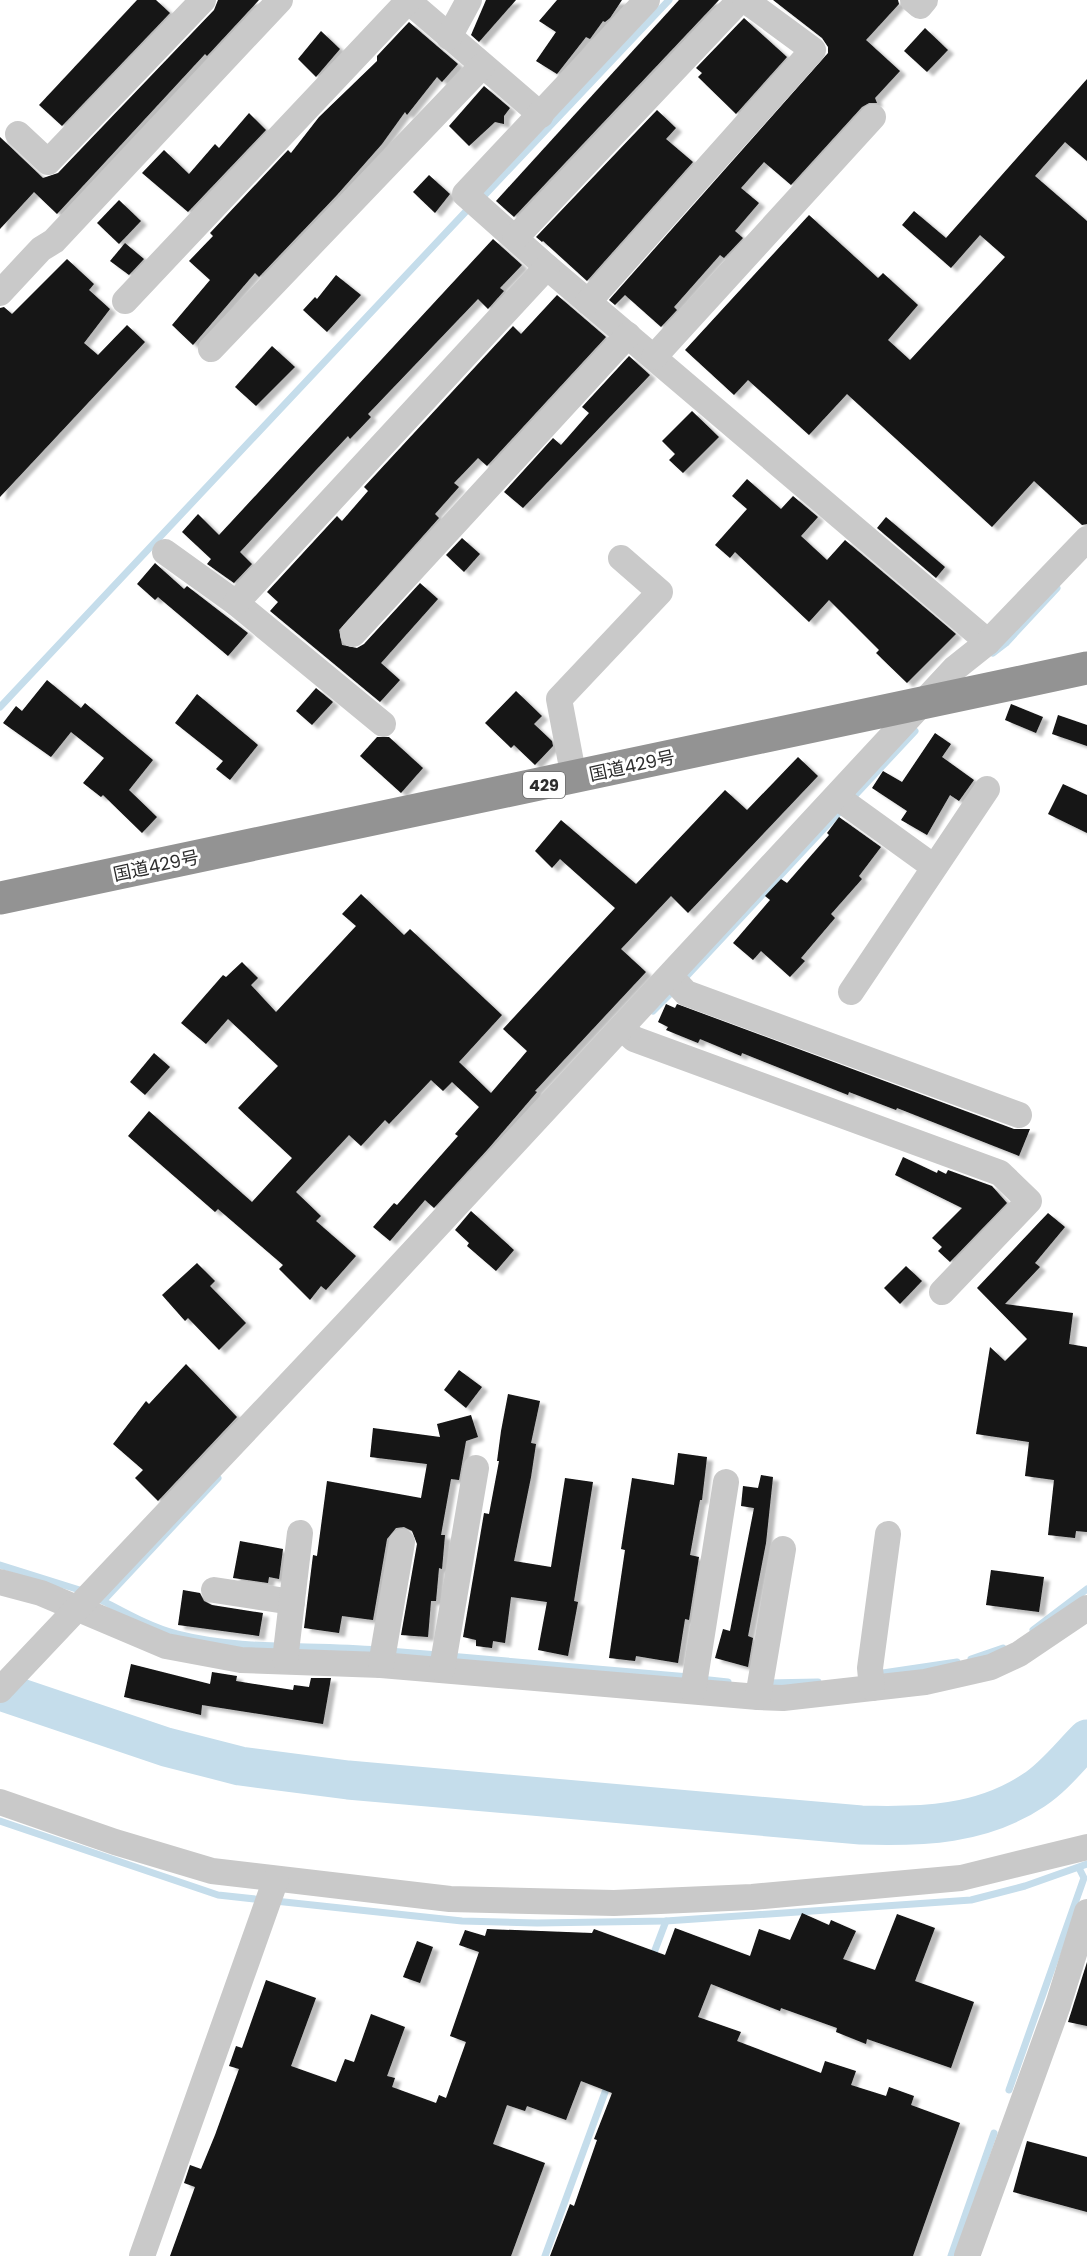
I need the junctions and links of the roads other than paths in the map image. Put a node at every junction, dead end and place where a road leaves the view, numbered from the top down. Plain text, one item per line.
1 (203, 0) edge
2 (280, 0) edge
3 (408, 0) edge
4 (469, 0) edge
5 (647, 0) edge
6 (740, 0) edge
7 (745, 0) edge
8 (914, 0) edge
9 (925, 0) edge
10 (450, 36) junction
11 (482, 66) junction
12 (541, 115) junction
13 (873, 117) dead end
14 (18, 134) dead end
15 (515, 238) junction
16 (547, 267) junction
17 (0, 293) edge
18 (124, 301) dead end
19 (588, 302) junction
20 (628, 334) junction
21 (211, 349) dead end
22 (654, 357) junction
23 (1087, 539) edge
24 (165, 552) dead end
25 (621, 558) dead end
26 (236, 603) junction
27 (352, 634) dead end
28 (988, 642) junction
29 (1087, 668) edge
30 (925, 702) junction
31 (383, 724) dead end
32 (574, 778) junction
33 (987, 789) dead end
34 (843, 802) junction
35 (934, 867) junction
36 (0, 898) edge
37 (675, 981) junction
38 (851, 992) dead end
39 (628, 1033) junction
40 (1019, 1115) dead end
41 (942, 1292) dead end
42 (476, 1468) dead end
43 (726, 1482) dead end
44 (300, 1533) dead end
45 (888, 1534) dead end
46 (402, 1542) dead end
47 (783, 1549) dead end
48 (0, 1582) edge
49 (214, 1590) dead end
50 (87, 1599) junction
51 (292, 1602) junction
52 (1087, 1608) edge
53 (287, 1650) junction
54 (383, 1656) junction
55 (444, 1659) junction
56 (871, 1678) junction
57 (694, 1682) junction
58 (760, 1687) junction
59 (0, 1690) edge
60 (0, 1802) edge
61 (1087, 1847) edge
62 (271, 1892) junction
63 (1087, 1912) edge
64 (142, 2256) edge
65 (967, 2256) edge

1 - 14 street
2 - 17 street
3 - 10 street
3 - 18 street
4 - 10 street
5 - 12 street
6 - 15 street
7 - 19 street
8 - 9 street
10 - 11 street
11 - 12 street
11 - 21 street
12 - 15 street
13 - 22 street
15 - 16 street
16 - 19 street
16 - 26 street
19 - 20 street
20 - 22 street
20 - 27 street
22 - 28 street
23 - 28 street
24 - 26 street
25 - 32 street
26 - 31 street
28 - 30 street
29 - 30 highway, 国道429号 / 429
30 - 32 highway, 国道429号 / 429
30 - 34 street
32 - 36 highway, 国道429号 / 429
33 - 35 street
34 - 35 street
34 - 37 street
35 - 38 street
37 - 39 street
37 - 40 street
39 - 41 street
39 - 50 street
42 - 55 street
43 - 57 street
44 - 51 street
45 - 56 street
46 - 54 street
47 - 58 street
48 - 50 street
49 - 51 street
50 - 53 street
50 - 59 street
51 - 53 street
52 - 56 street
53 - 54 street
54 - 55 street
55 - 57 street
56 - 58 street
57 - 58 street
60 - 62 street
61 - 62 street
62 - 64 street
63 - 65 street

